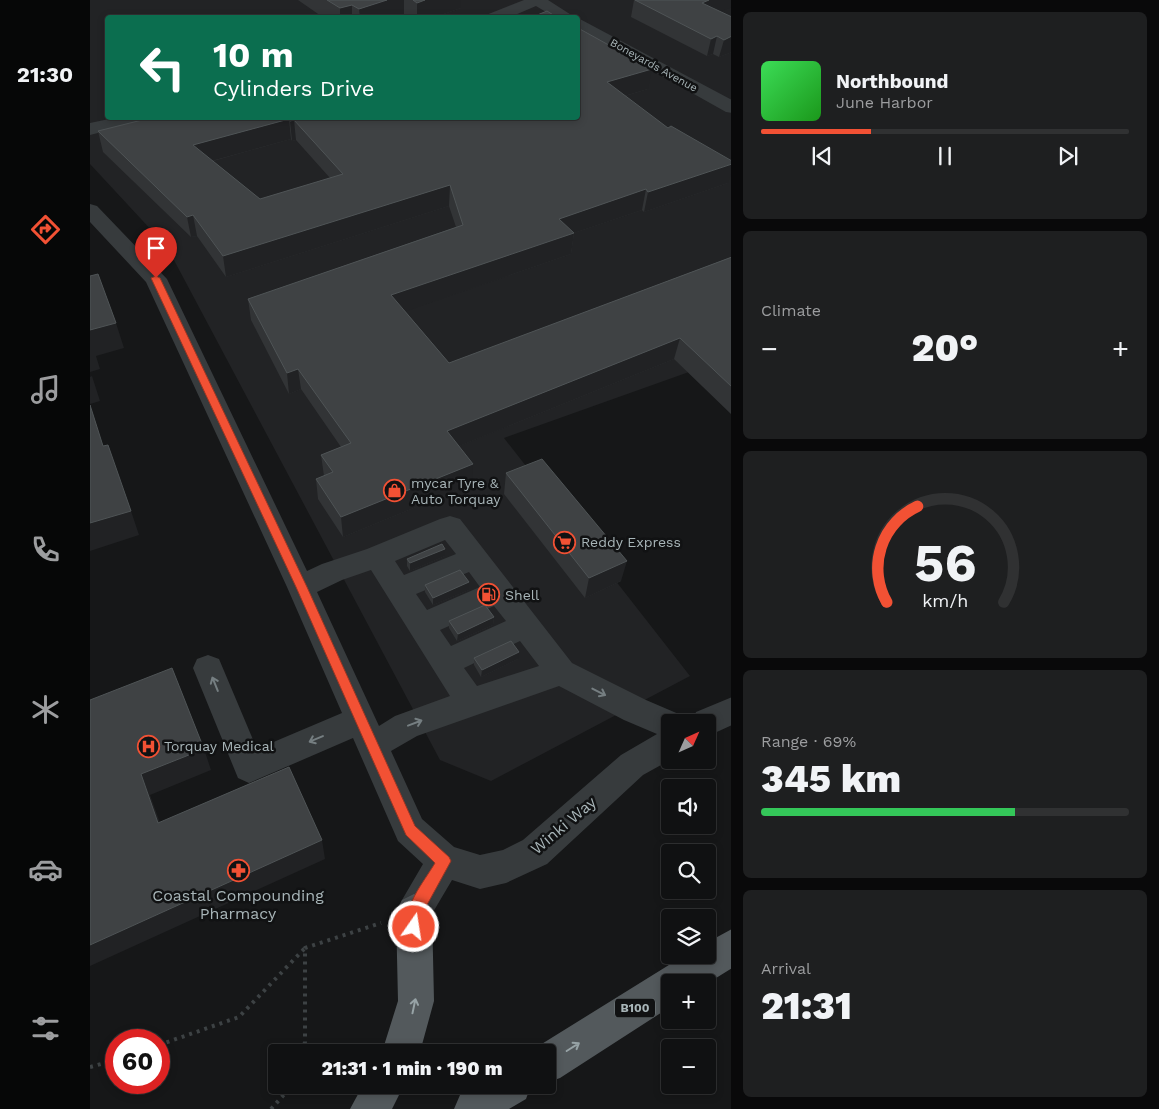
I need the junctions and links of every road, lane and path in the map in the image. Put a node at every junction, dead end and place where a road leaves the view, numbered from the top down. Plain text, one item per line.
1 (537, 0) edge
2 (500, 15) edge
3 (563, 15) edge
4 (580, 24) edge
5 (731, 107) edge
6 (126, 120) edge
7 (90, 129) edge
8 (90, 210) edge
9 (377, 556) junction
10 (474, 558) junction
11 (301, 587) junction
12 (398, 590) junction
13 (499, 591) junction
14 (525, 625) junction
15 (421, 626) junction
16 (445, 663) junction
17 (208, 668) dead end
18 (561, 672) junction
19 (470, 702) junction
20 (731, 710) edge
21 (716, 718) edge
22 (661, 721) edge
23 (366, 733) junction
24 (661, 748) edge
25 (444, 861) junction
26 (414, 912) junction
27 (305, 948) junction
28 (731, 948) edge
29 (689, 974) edge
30 (661, 992) edge
31 (170, 1042) edge
32 (304, 1044) edge
33 (403, 1044) edge
34 (556, 1058) edge
35 (105, 1063) edge
36 (90, 1067) edge
37 (284, 1094) edge
38 (379, 1094) edge
39 (498, 1094) edge
40 (271, 1109) edge
41 (370, 1109) edge
42 (474, 1109) edge

1 - 2 street
1 - 3 street
4 - 5 street, Boneyards Avenue
6 - 7 street
8 - 11 street
9 - 10 street
9 - 11 street
9 - 12 street
10 - 12 street
10 - 13 street
11 - 23 street
12 - 15 street
13 - 14 street
13 - 15 street
14 - 16 street
14 - 18 street
15 - 16 street
16 - 19 street
23 -> 17 street
18 - 19 street
18 -> 22 street
23 -> 19 street
20 - 21 street
23 - 25 street
24 - 25 street, Winki Way
25 - 26 street
26 - 27 path
33 -> 26 main road
27 - 31 path
27 - 32 path
28 - 29 main road
34 -> 30 main road, B100
35 - 36 path
37 - 40 path
38 - 41 main road
39 - 42 main road

